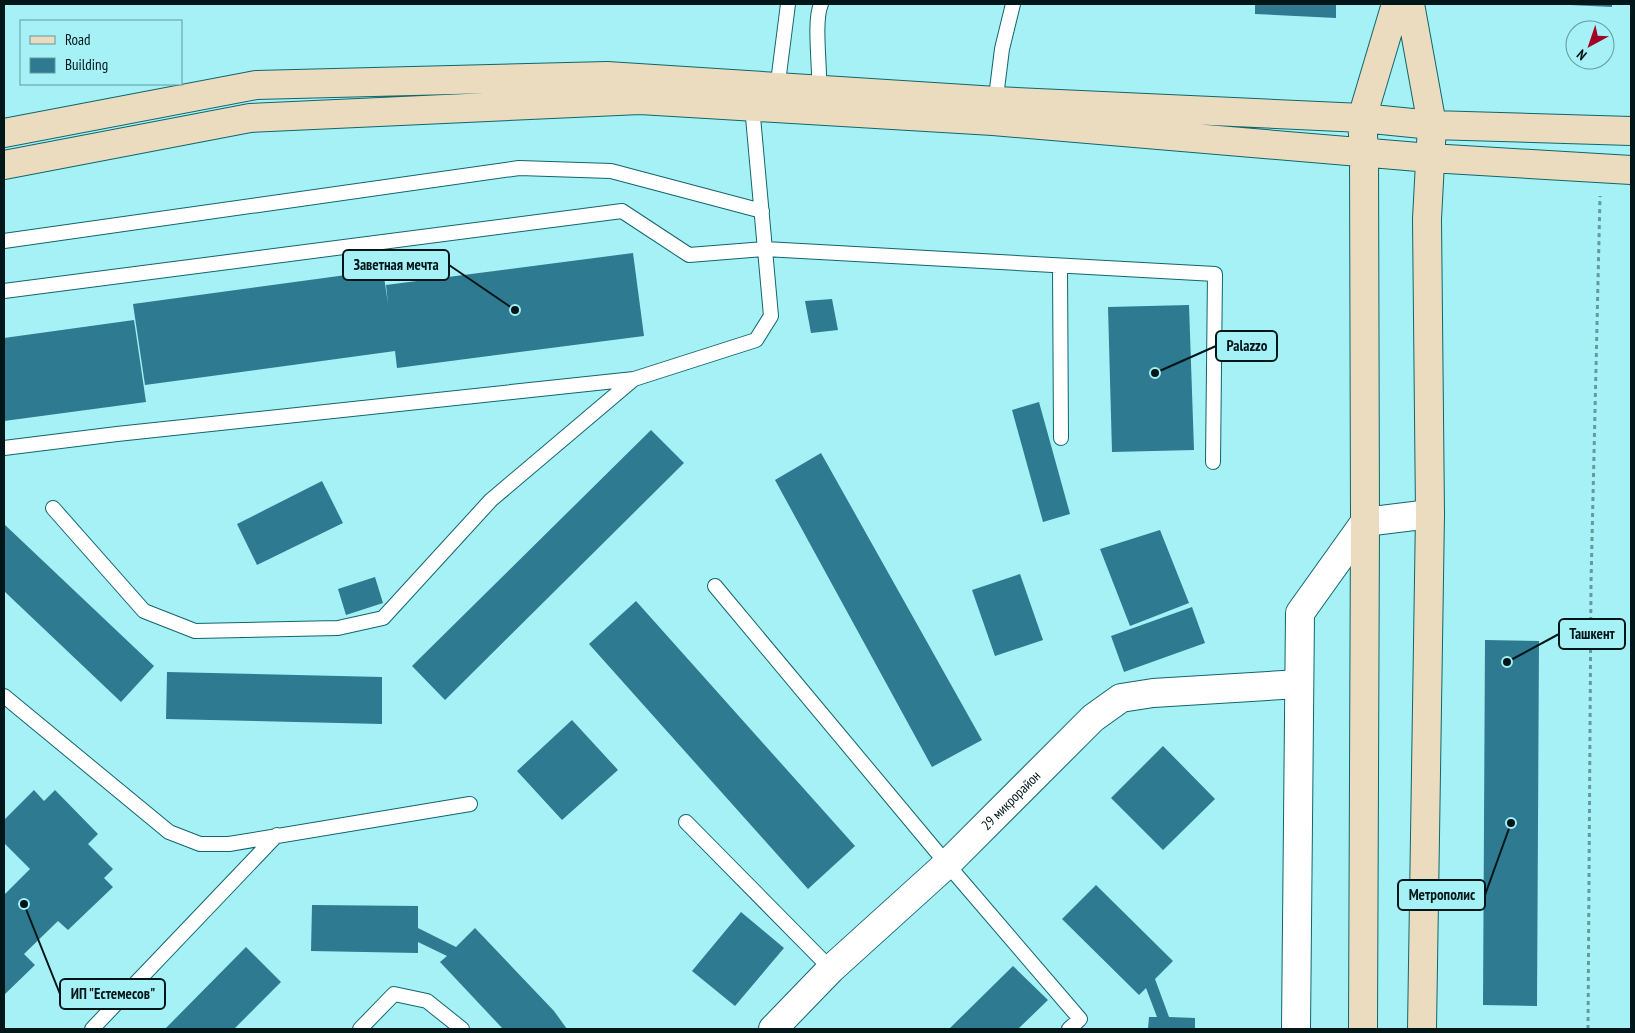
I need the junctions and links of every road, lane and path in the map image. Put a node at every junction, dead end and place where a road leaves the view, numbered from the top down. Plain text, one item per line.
1 (788, 4) edge
2 (821, 4) edge
3 (1013, 4) edge
4 (1396, 4) edge
5 (1410, 4) edge
6 (763, 96) junction
7 (818, 99) junction
8 (994, 111) junction
9 (1362, 118) junction
10 (1432, 125) junction
11 (1631, 130) edge
12 (4, 133) edge
13 (1364, 152) junction
14 (1430, 158) junction
15 (4, 165) edge
16 (1600, 168) junction
17 (1631, 170) edge
18 (762, 211) junction
19 (4, 241) edge
20 (765, 249) junction
21 (1060, 266) junction
22 (4, 291) edge
23 (634, 379) junction
24 (1061, 438) dead end
25 (4, 448) edge
26 (1213, 462) dead end
27 (53, 508) dead end
28 (1430, 514) junction
29 (1365, 522) junction
30 (715, 586) dead end
31 (1299, 684) junction
32 (4, 696) edge
33 (470, 804) dead end
34 (686, 822) dead end
35 (277, 835) junction
36 (947, 864) junction
37 (831, 968) junction
38 (1081, 1024) edge
39 (92, 1029) edge
40 (360, 1029) edge
41 (462, 1029) edge
42 (773, 1029) edge
43 (1070, 1029) edge
44 (1296, 1029) edge
45 (1363, 1029) edge
46 (1422, 1029) edge
47 (1588, 1029) edge

1 - 6 lane
2 - 7 lane
3 - 8 lane
4 - 9 main road
5 - 10 main road
6 - 7 main road
6 - 12 main road
6 - 15 main road
6 - 18 lane
7 - 8 main road
8 - 9 main road
8 - 13 main road
9 - 10 main road
9 - 13 main road
10 - 11 main road
10 - 14 main road
13 - 14 main road
13 - 29 main road
14 - 16 main road
14 - 28 main road
16 - 17 main road
16 - 47 path
18 - 19 lane
18 - 20 lane
20 - 21 lane
20 - 22 lane
20 - 23 lane
21 - 24 lane
21 - 26 lane
23 - 25 lane
23 - 27 lane
28 - 29 street
28 - 46 main road
29 - 31 street
29 - 45 main road
30 - 36 lane
31 - 36 street, 29 микрорайон
31 - 44 street
32 - 35 lane
33 - 35 lane
34 - 37 lane
35 - 39 lane
36 - 37 street, 29 микрорайон
36 - 38 lane
37 - 42 street, 29 микрорайон
38 - 43 lane
40 - 41 lane

